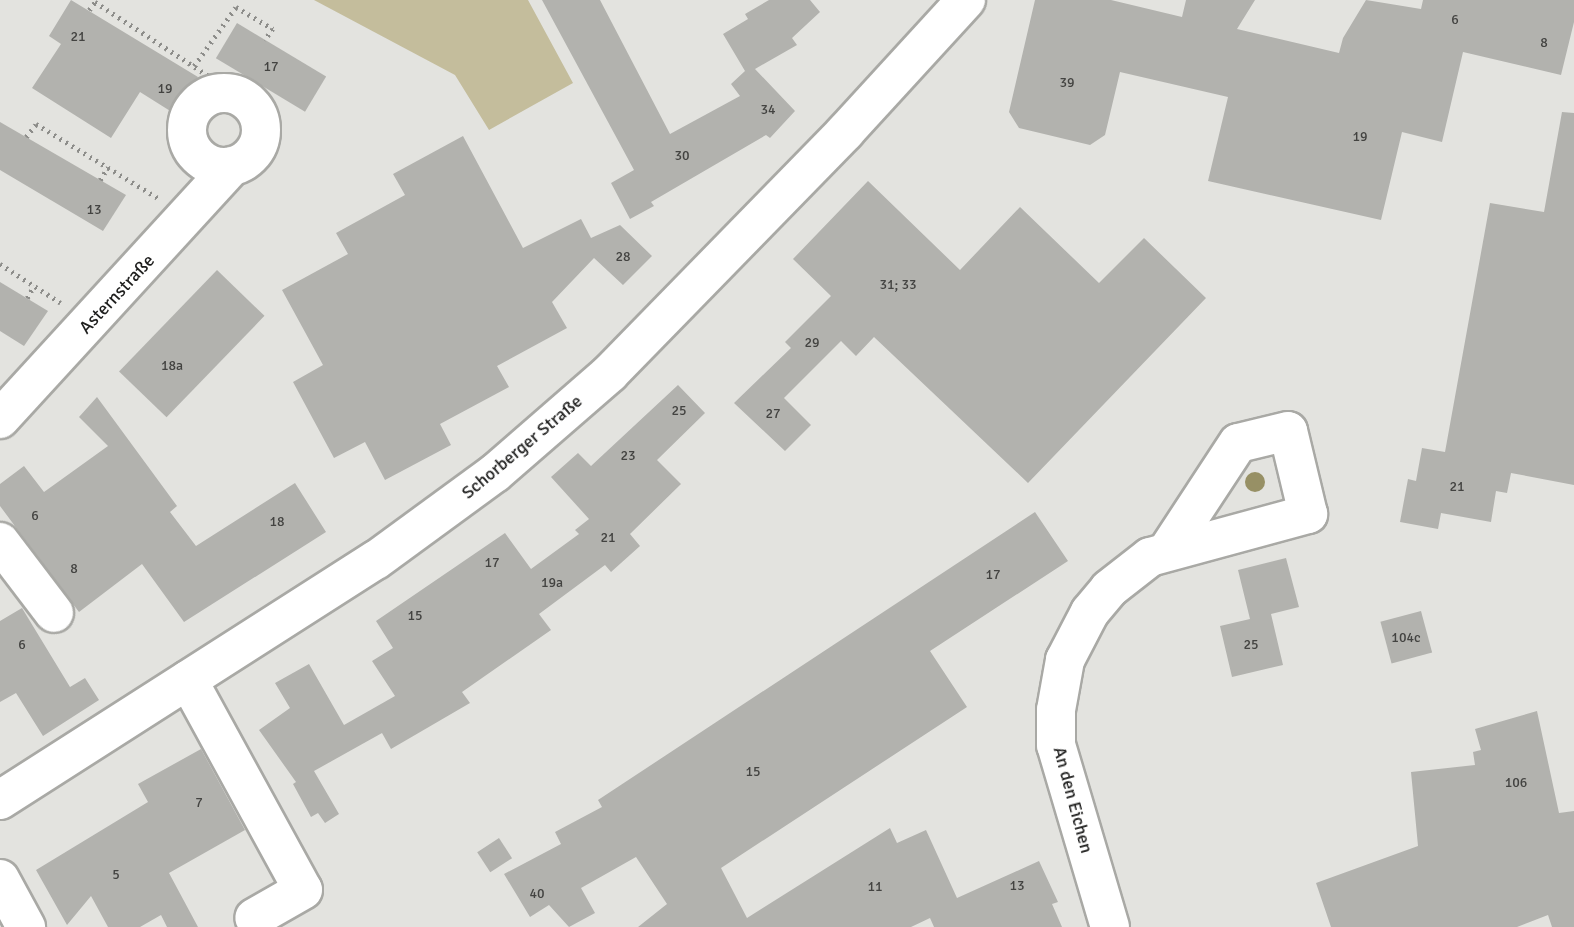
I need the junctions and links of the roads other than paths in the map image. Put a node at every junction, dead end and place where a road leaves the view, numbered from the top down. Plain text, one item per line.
1 (966, 0) edge
2 (232, 166) dead end
3 (0, 419) edge
4 (0, 542) edge
5 (1169, 548) dead end
6 (54, 613) dead end
7 (188, 680) junction
8 (0, 800) edge
9 (0, 879) edge
10 (254, 918) dead end
11 (26, 927) edge
12 (1110, 927) edge

1 - 7 street, Schorberger Straße
2 - 3 street, Asternstraße
4 - 6 street
5 - 12 street, An den Eichen
7 - 8 street, Schorberger Straße
7 - 10 street
9 - 11 street

